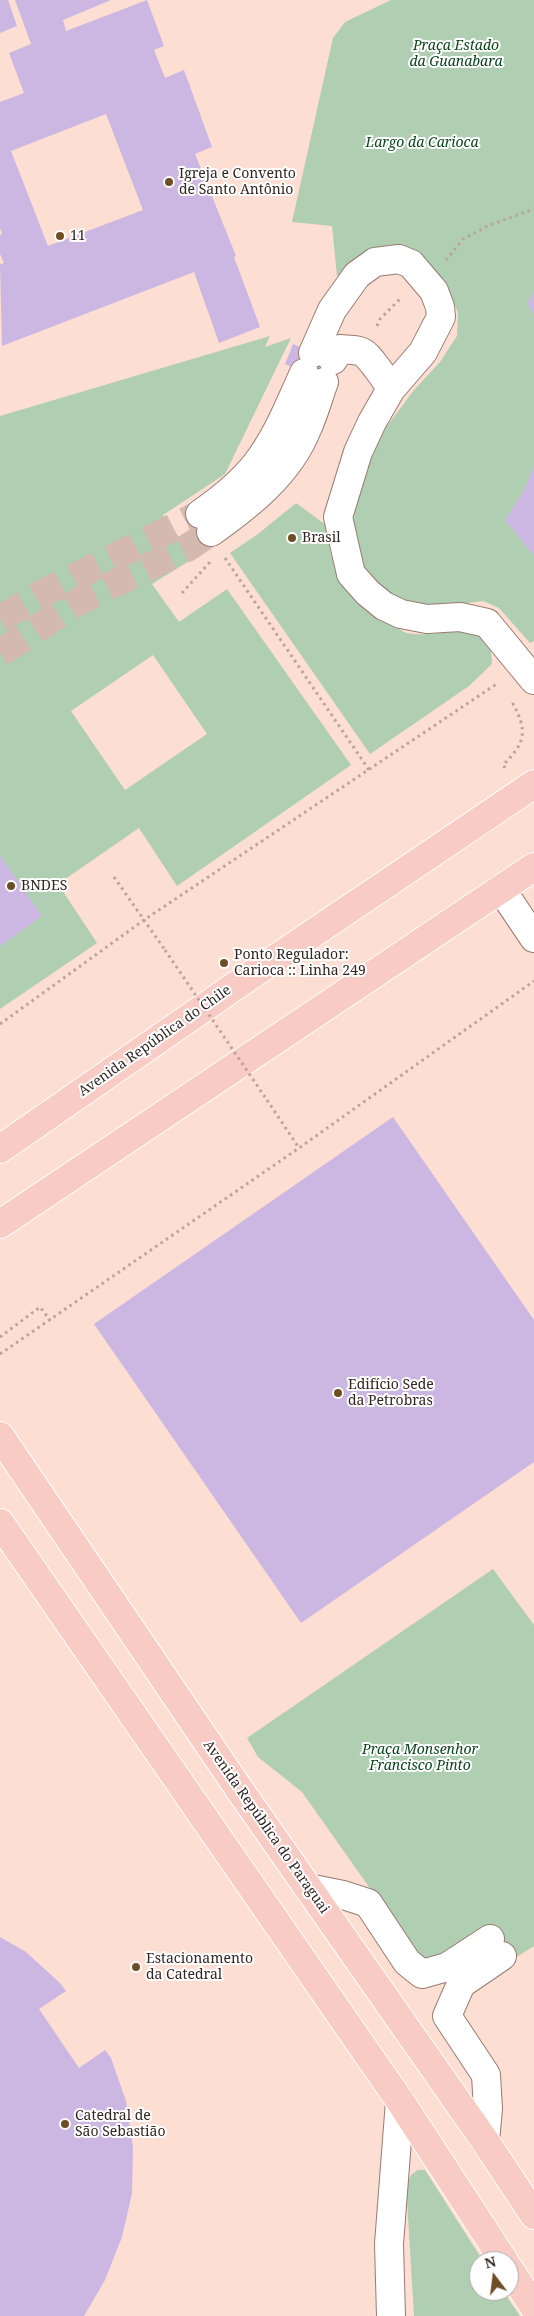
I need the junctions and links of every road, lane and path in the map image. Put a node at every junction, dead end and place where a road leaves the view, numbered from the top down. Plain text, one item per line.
1 (534, 209) edge
2 (445, 262) dead end
3 (319, 367) junction
4 (391, 389) junction
5 (211, 532) joint
6 (529, 673) edge
7 (499, 683) junction
8 (503, 689) dead end
9 (507, 696) dead end
10 (369, 770) junction
11 (506, 770) dead end
12 (534, 784) edge
13 (534, 867) edge
14 (114, 877) dead end
15 (501, 889) junction
16 (144, 920) junction
17 (534, 938) edge
18 (533, 983) edge
19 (0, 1024) edge
20 (300, 1148) junction
21 (0, 1149) edge
22 (0, 1224) edge
23 (50, 1320) junction
24 (0, 1337) edge
25 (0, 1354) edge
26 (0, 1436) edge
27 (0, 1522) edge
28 (308, 1888) junction
29 (400, 2101) junction
30 (484, 2141) junction
31 (534, 2215) edge
32 (498, 2251) edge
33 (519, 2284) edge
34 (534, 2307) edge
35 (391, 2316) edge

1 - 2 path
3 - 4 street
3 - 4 street
3 - 5 street
4 - 6 street
5 - 10 path
6 - 7 path
7 - 8 path
7 - 10 path
9 - 11 path
10 - 16 path
12 - 21 main road, Avenida República do Chile
13 - 15 main road
14 - 16 path
15 - 17 street
15 - 22 main road
16 - 19 path
16 - 20 path, bridge
18 - 20 path
20 - 23 path
23 - 24 path
23 - 25 path
26 - 28 main road, Avenida República do Paraguai
27 - 29 main road
28 - 30 main road, Avenida República do Paraguai
28 - 30 street
29 - 32 main road
29 - 35 street
30 - 31 main road, Avenida República do Paraguai
33 - 34 main road

